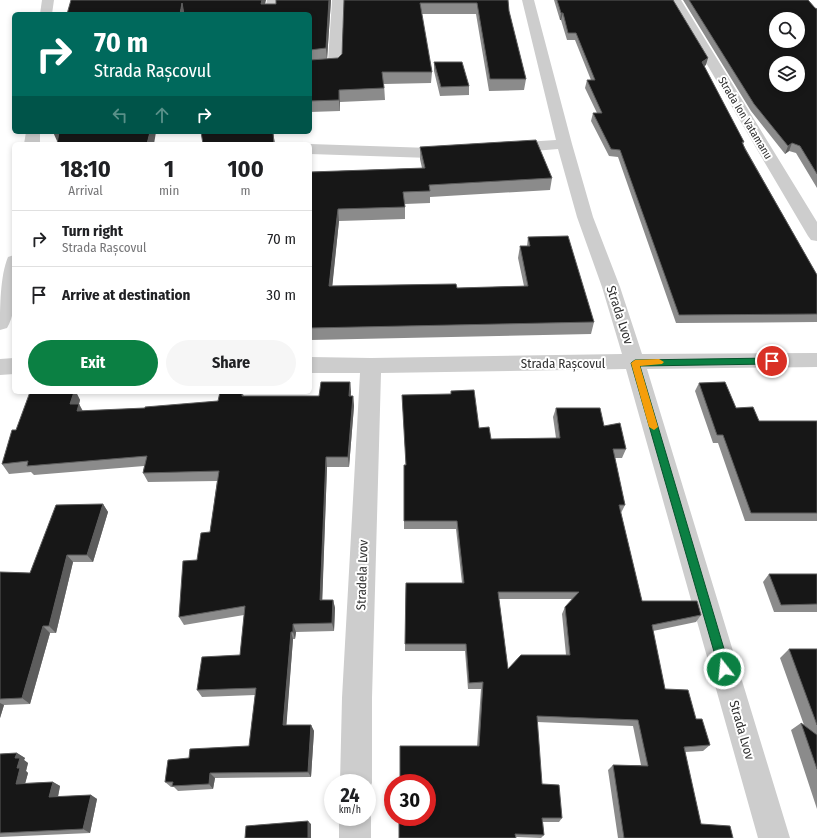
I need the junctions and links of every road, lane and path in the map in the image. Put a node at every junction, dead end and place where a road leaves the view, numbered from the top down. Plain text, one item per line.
1 (48, 0) edge
2 (272, 0) edge
3 (338, 0) edge
4 (528, 0) edge
5 (675, 0) edge
6 (46, 12) edge
7 (270, 12) edge
8 (312, 66) edge
9 (564, 144) junction
10 (312, 149) edge
11 (493, 149) edge
12 (462, 151) edge
13 (817, 236) edge
14 (12, 270) edge
15 (0, 323) edge
16 (817, 360) edge
17 (635, 363) junction
18 (312, 365) edge
19 (12, 366) edge
20 (371, 366) junction
21 (0, 367) edge
22 (356, 774) edge
23 (355, 826) edge
24 (355, 838) edge
25 (774, 838) edge

1 - 6 street
2 - 7 street
3 - 8 street
4 - 9 street, Strada Lvov
5 - 13 street, Strada Ion Vatamanu
9 - 11 street
9 - 17 street, Strada Lvov
10 - 12 street
14 - 15 street
16 - 17 street, Strada Rașcovul
17 - 20 street, Strada Rașcovul
17 - 25 street, Strada Lvov
18 - 20 street, Strada Rașcovul
19 - 21 street
20 - 22 street, Stradela Lvov
23 - 24 street

